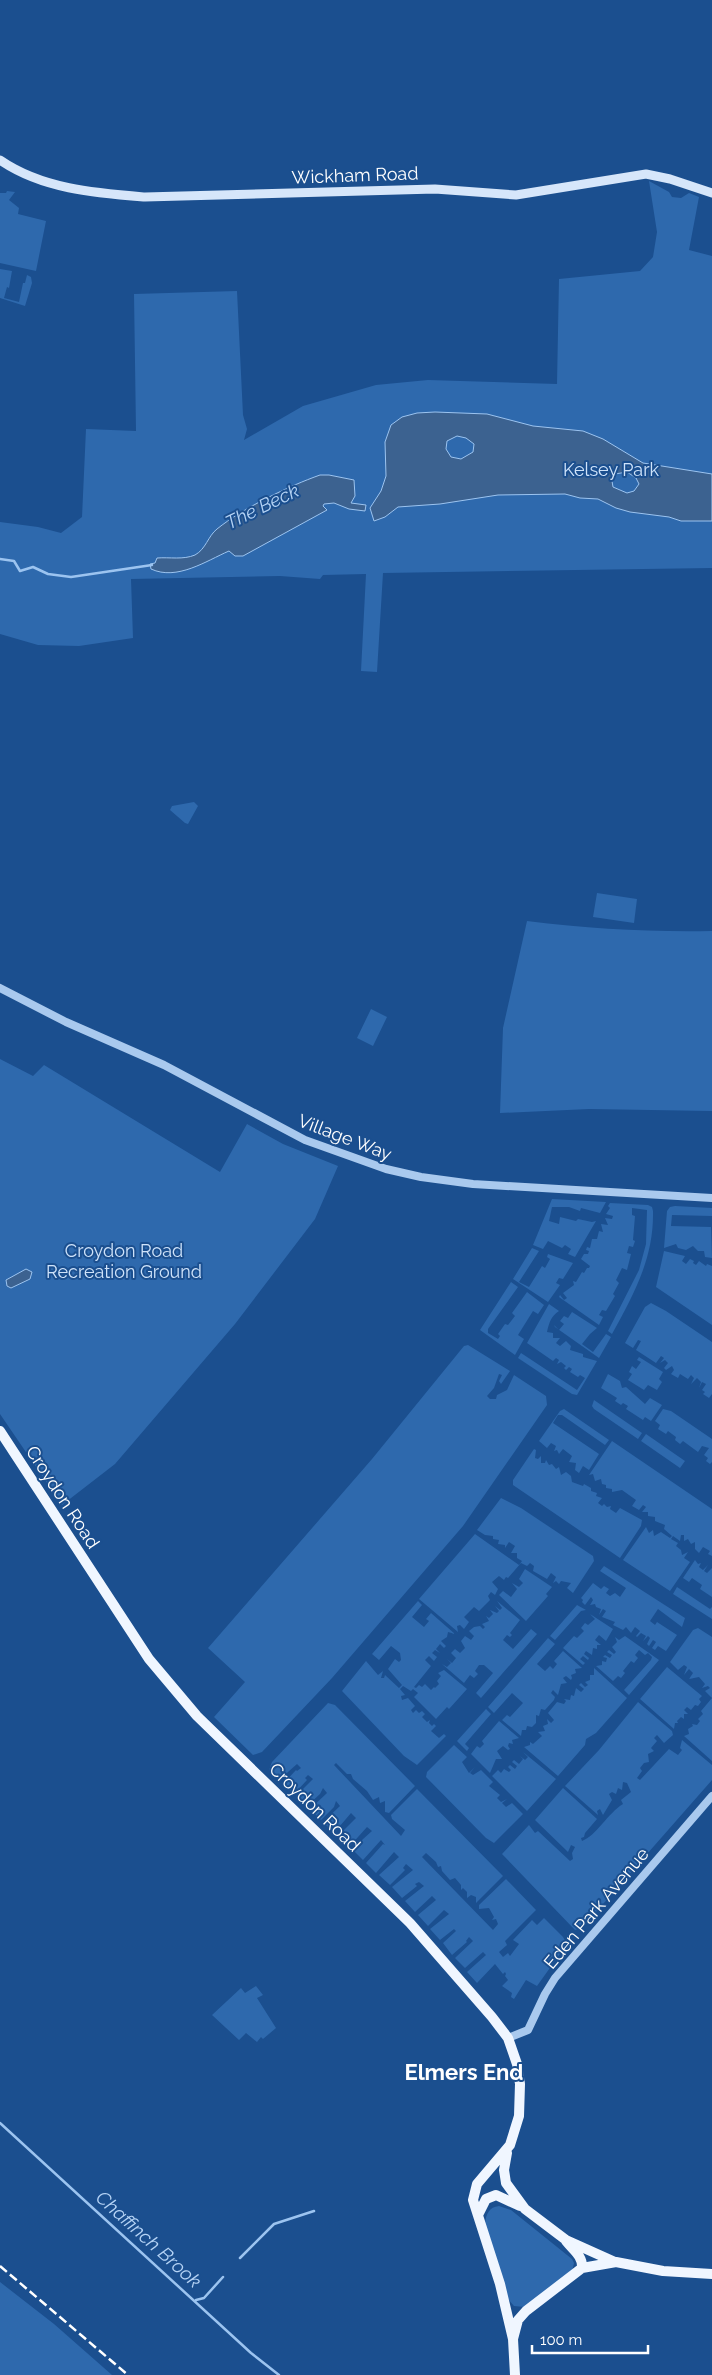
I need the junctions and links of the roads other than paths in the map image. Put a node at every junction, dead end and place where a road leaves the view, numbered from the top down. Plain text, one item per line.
1 (0, 160) edge
2 (712, 193) edge
3 (0, 988) edge
4 (712, 1198) edge
5 (0, 1431) edge
6 (712, 1796) edge
7 (508, 2038) junction
8 (510, 2145) junction
9 (525, 2209) junction
10 (478, 2215) junction
11 (582, 2250) junction
12 (616, 2262) junction
13 (582, 2268) junction
14 (712, 2274) edge
15 (505, 2306) junction
16 (526, 2311) junction
17 (513, 2339) junction
18 (515, 2375) edge

1 - 2 main road, Wickham Road
3 - 4 street, Village Way
5 - 7 main road, Croydon Road
6 - 7 street, Eden Park Avenue
7 - 8 main road, Croydon Road
8 - 9 main road
8 - 10 main road, Croydon Road
9 - 10 main road
9 - 11 main road
10 - 15 main road, Croydon Road
11 - 12 main road
11 - 13 main road
12 - 13 main road
12 - 14 main road
13 - 16 main road
15 - 16 main road
15 - 17 main road, Croydon Road
16 - 17 main road, Croydon Road
17 - 18 main road, Croydon Road

